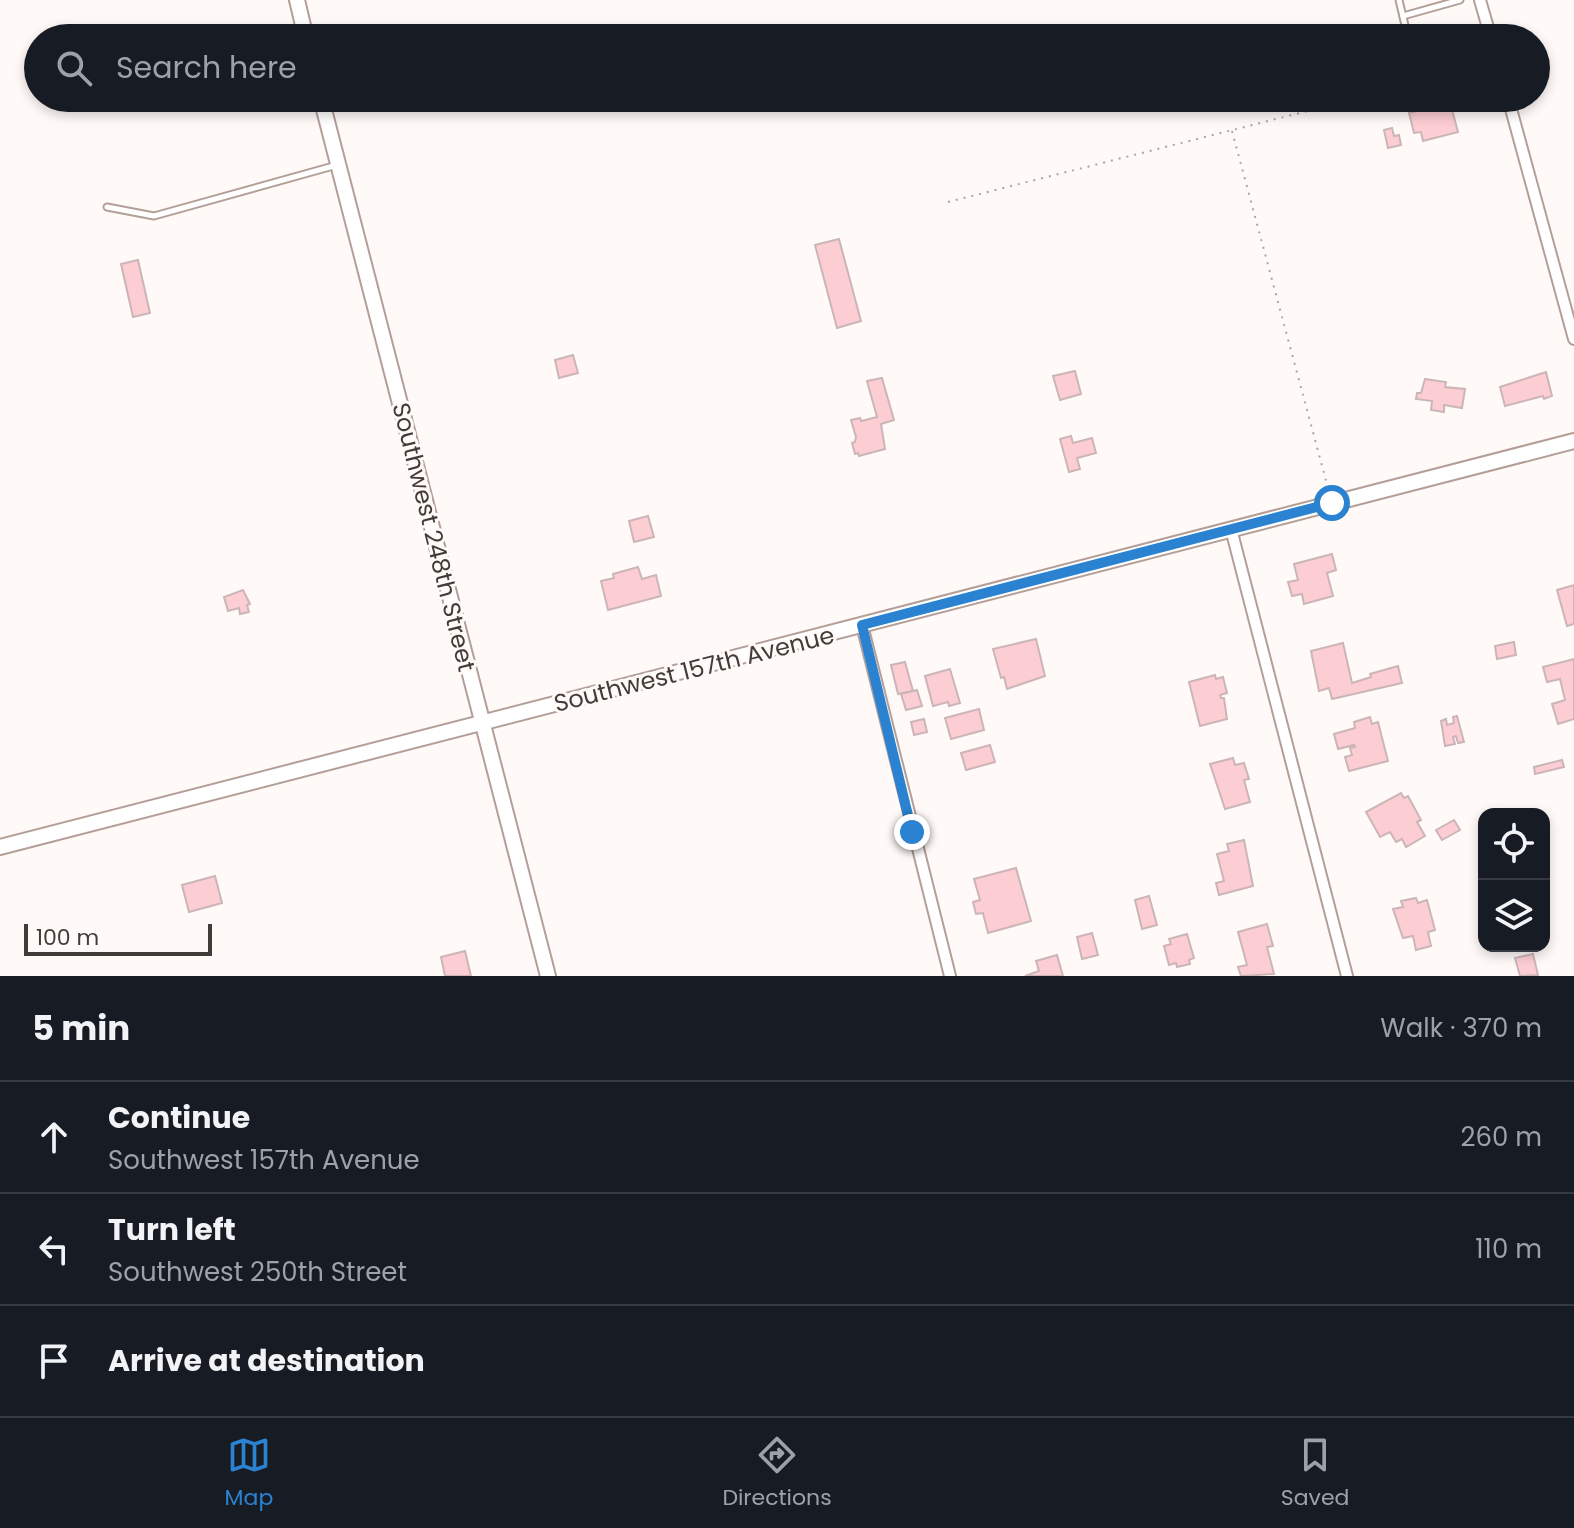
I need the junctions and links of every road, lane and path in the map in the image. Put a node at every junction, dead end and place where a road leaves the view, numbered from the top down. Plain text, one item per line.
1 (297, 0) edge
2 (1399, 0) edge
3 (1460, 0) edge
4 (1480, 0) edge
5 (1403, 16) junction
6 (303, 24) edge
7 (1405, 24) edge
8 (1487, 24) edge
9 (325, 112) edge
10 (1303, 112) edge
11 (1512, 112) edge
12 (1232, 130) junction
13 (338, 164) junction
14 (948, 202) dead end
15 (107, 207) dead end
16 (1574, 339) edge
17 (1574, 441) edge
18 (1332, 503) junction
19 (1231, 529) junction
20 (862, 625) junction
21 (482, 723) junction
22 (0, 847) edge
23 (548, 976) edge
24 (950, 976) edge
25 (1347, 976) edge

1 - 6 street
2 - 5 lane
3 - 5 lane
4 - 8 street
5 - 7 lane
9 - 13 street, Southwest 248th Street
10 - 12 path
11 - 16 street
12 - 14 path
12 - 18 path
13 - 15 lane
13 - 21 street, Southwest 248th Street
17 - 18 street, Southwest 157th Avenue
18 - 19 street, Southwest 157th Avenue
19 - 20 street, Southwest 157th Avenue
19 - 25 street
20 - 21 street, Southwest 157th Avenue
20 - 24 street
21 - 22 street, Southwest 157th Avenue
21 - 23 street, Southwest 248th Street

